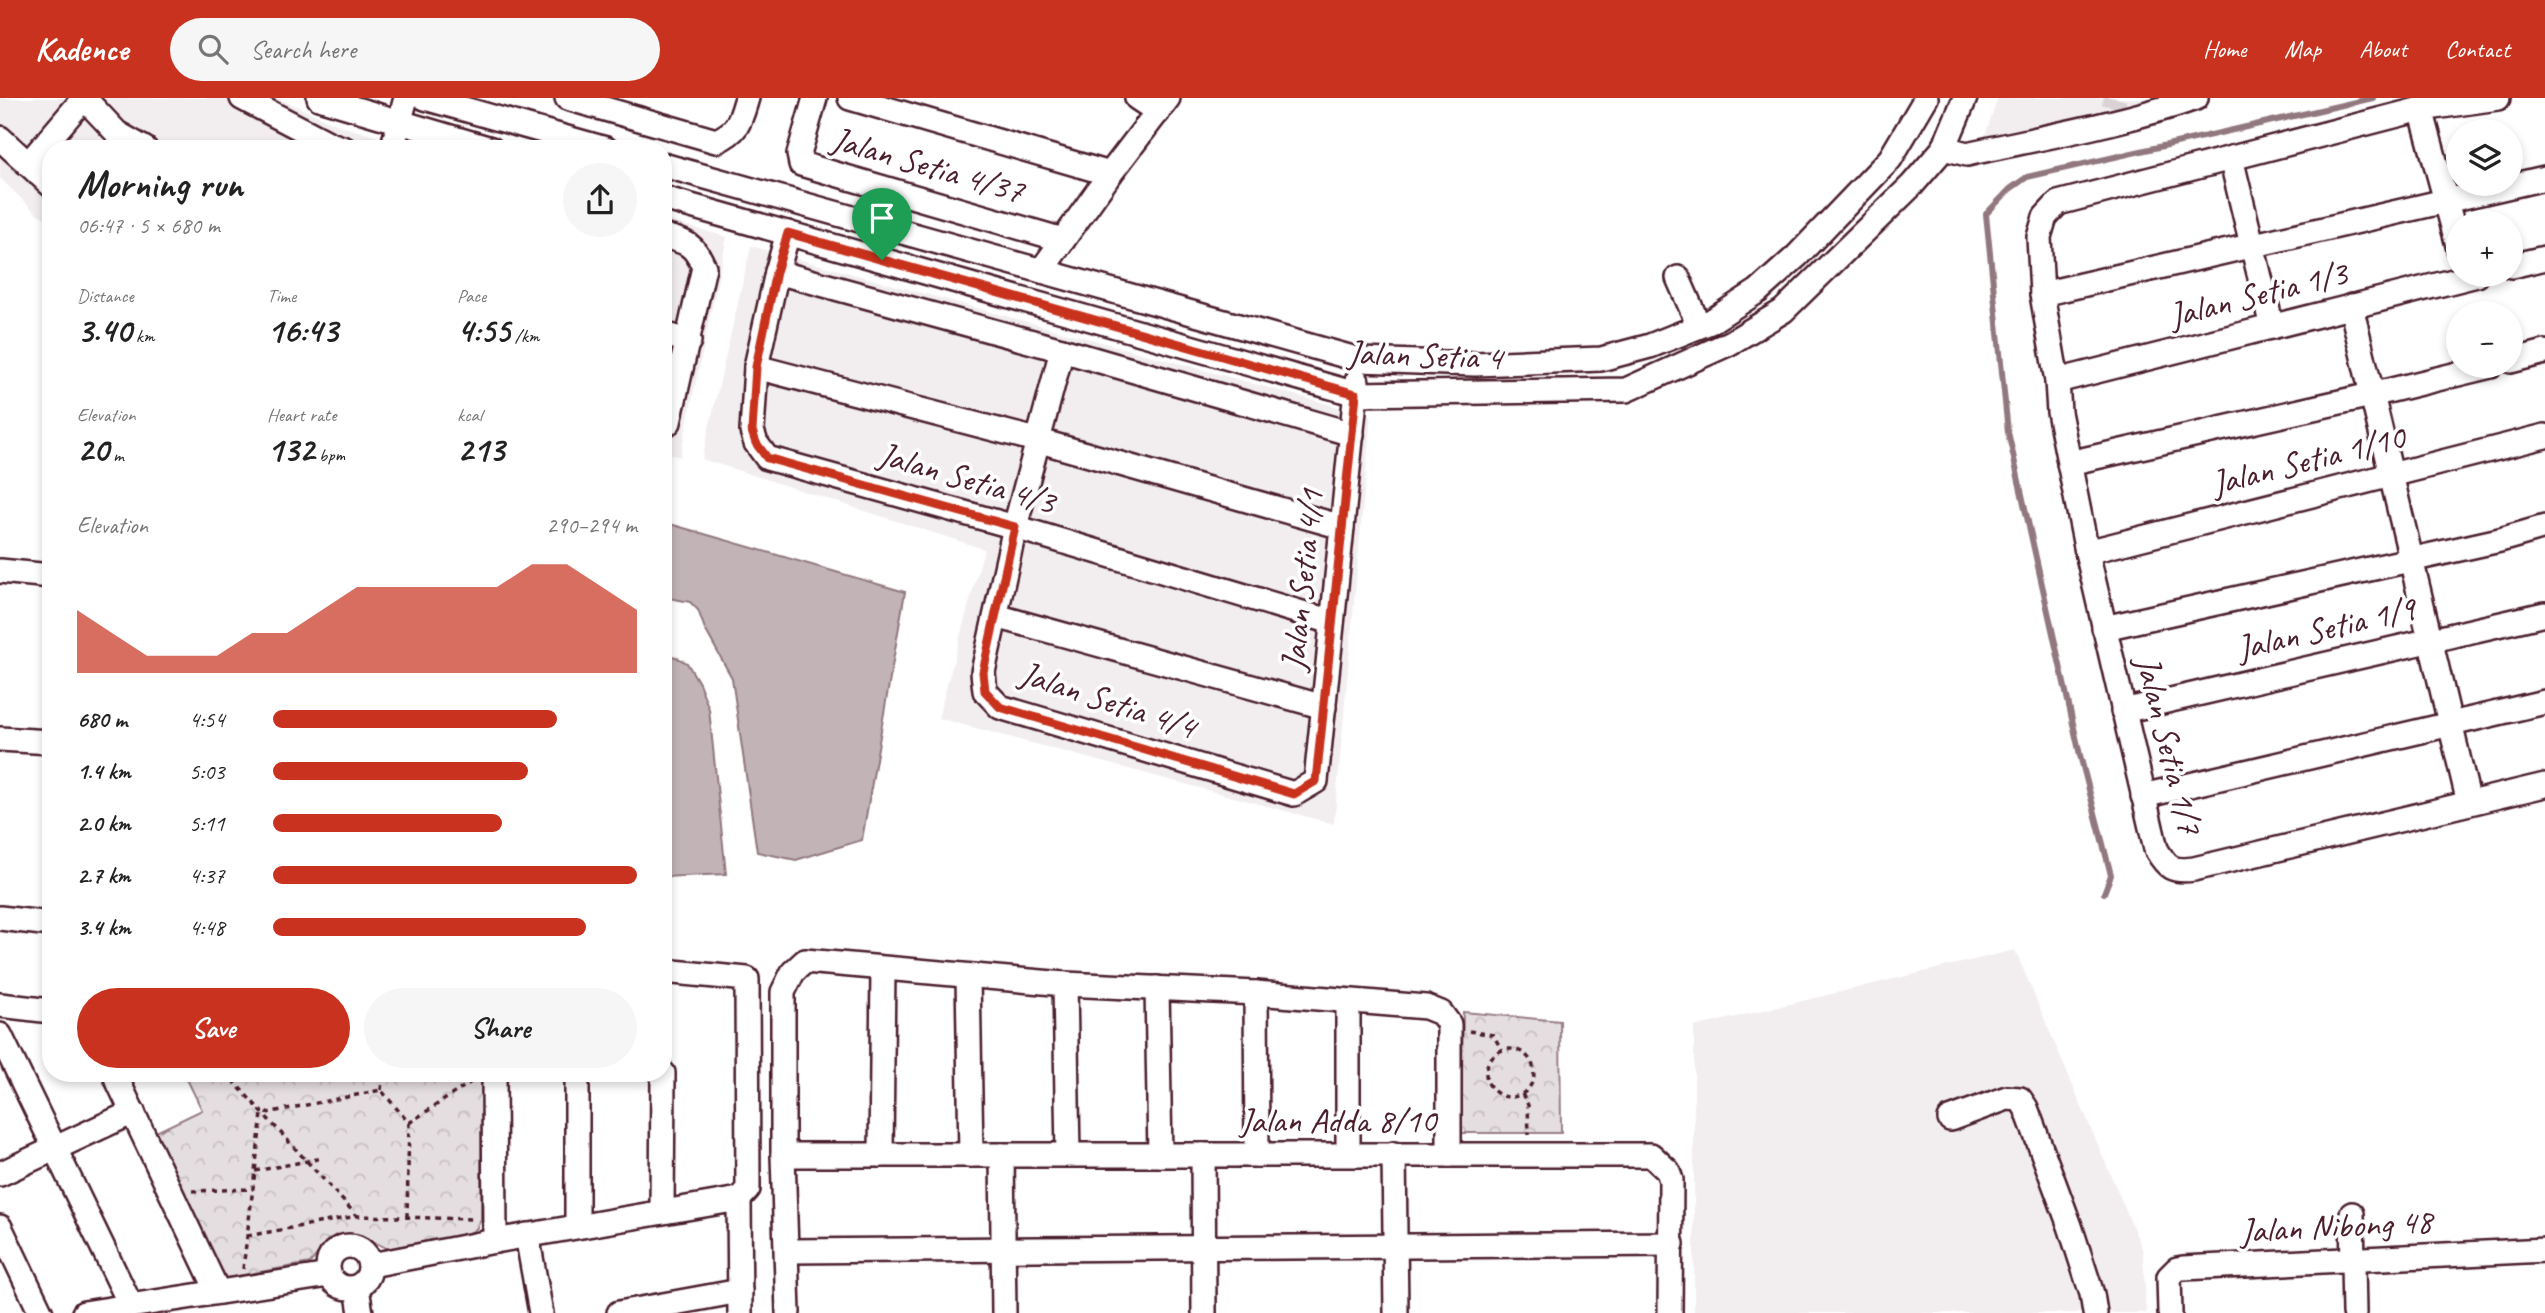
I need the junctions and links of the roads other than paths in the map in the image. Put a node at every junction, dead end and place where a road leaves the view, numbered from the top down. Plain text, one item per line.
1 (84, 98) edge
2 (242, 98) edge
3 (319, 98) edge
4 (406, 98) edge
5 (425, 98) edge
6 (567, 98) edge
7 (747, 98) edge
8 (815, 98) edge
9 (850, 98) edge
10 (1137, 98) edge
11 (1926, 98) edge
12 (1965, 98) edge
13 (2196, 98) edge
14 (2498, 98) edge
15 (1163, 105) edge
16 (2421, 109) junction
17 (399, 122) junction
18 (0, 138) edge
19 (48, 140) edge
20 (130, 140) edge
21 (322, 140) edge
22 (394, 140) edge
23 (460, 140) edge
24 (574, 140) edge
25 (42, 148) edge
26 (1944, 148) junction
27 (2231, 159) junction
28 (28, 164) junction
29 (672, 168) edge
30 (1110, 174) junction
31 (42, 177) edge
32 (2545, 178) edge
33 (672, 201) edge
34 (2446, 201) junction
35 (2448, 210) edge
36 (788, 233) junction
37 (672, 238) edge
38 (1063, 240) junction
39 (2252, 246) junction
40 (2545, 258) edge
41 (2523, 263) edge
42 (1041, 271) junction
43 (776, 272) junction
44 (1678, 278) dead end
45 (2446, 282) edge
46 (2042, 294) junction
47 (2351, 306) junction
48 (1699, 326) junction
49 (2272, 327) junction
50 (672, 336) edge
51 (689, 341) junction
52 (1062, 350) junction
53 (2545, 352) edge
54 (2523, 358) edge
55 (1360, 360) junction
56 (756, 367) junction
57 (2446, 377) edge
58 (2057, 381) junction
59 (1356, 394) junction
60 (2371, 395) junction
61 (672, 410) edge
62 (1352, 435) junction
63 (2545, 436) edge
64 (1040, 441) junction
65 (2069, 463) junction
66 (2390, 475) junction
67 (1015, 527) junction
68 (1342, 527) junction
69 (2545, 527) edge
70 (2087, 552) junction
71 (2411, 559) junction
72 (0, 572) edge
73 (42, 575) edge
74 (2545, 614) edge
75 (996, 616) junction
76 (1332, 622) junction
77 (2104, 628) junction
78 (2430, 640) junction
79 (2545, 702) edge
80 (1324, 707) junction
81 (2123, 711) junction
82 (2450, 723) junction
83 (0, 739) edge
84 (42, 741) edge
85 (2545, 785) edge
86 (1294, 794) joint
87 (2143, 796) junction
88 (2469, 803) junction
89 (0, 918) edge
90 (42, 923) edge
91 (883, 969) junction
92 (672, 972) edge
93 (968, 976) junction
94 (1065, 984) junction
95 (1157, 988) junction
96 (1256, 993) junction
97 (1348, 1002) junction
98 (0, 1005) edge
99 (42, 1010) edge
100 (0, 1035) edge
101 (118, 1082) edge
102 (486, 1082) edge
103 (577, 1082) edge
104 (663, 1082) edge
105 (133, 1112) junction
106 (1950, 1119) dead end
107 (55, 1148) junction
108 (1348, 1154) junction
109 (1394, 1154) junction
110 (783, 1155) junction
111 (881, 1155) junction
112 (971, 1155) junction
113 (1002, 1155) junction
114 (1068, 1155) junction
115 (1160, 1155) junction
116 (1203, 1155) junction
117 (1257, 1155) junction
118 (1449, 1155) junction
119 (0, 1174) edge
120 (739, 1199) junction
121 (662, 1211) junction
122 (2352, 1214) dead end
123 (577, 1226) junction
124 (0, 1227) edge
125 (495, 1230) junction
126 (527, 1235) junction
127 (1672, 1244) junction
128 (1395, 1246) junction
129 (1203, 1248) junction
130 (1003, 1250) junction
131 (2545, 1250) edge
132 (788, 1251) junction
133 (2352, 1261) junction
134 (371, 1265) junction
135 (329, 1275) junction
136 (357, 1288) junction
137 (229, 1290) junction
138 (740, 1302) edge
139 (138, 1308) edge
140 (41, 1313) edge
141 (84, 1313) edge
142 (360, 1313) edge
143 (541, 1313) edge
144 (619, 1313) edge
145 (788, 1313) edge
146 (1004, 1313) edge
147 (1205, 1313) edge
148 (1396, 1313) edge
149 (1670, 1313) edge
150 (2095, 1313) edge
151 (2170, 1313) edge
152 (2354, 1313) edge

1 - 19 street
1 - 20 street
2 - 21 street
3 - 17 street
4 - 17 street
5 - 24 street
6 - 7 street
8 - 38 street, Jalan Setia 4/37
9 - 30 street
10 - 15 street
11 - 48 street, Jalan Setia 4
12 - 26 street, Jalan Setia 4
13 - 26 street
14 - 16 street, Jalan Setia 1/7
15 - 30 street
16 - 27 street, Jalan Setia 1/7
16 - 34 street
17 - 22 street
17 - 23 street
18 - 28 street
25 - 28 street
26 - 59 street, Jalan Setia 4
27 - 39 street
27 - 46 street, Jalan Setia 1/7
28 - 31 street
29 - 42 street, Jalan Setia 4
30 - 38 street
32 - 34 street
33 - 36 street, Jalan Setia 4
34 - 35 street
34 - 39 street
36 - 43 street, Jalan Setia 4/3
36 - 59 street, Jalan Setia 4
37 - 51 street
38 - 42 street
39 - 46 street
39 - 49 street
40 - 41 street
42 - 55 street, Jalan Setia 4
43 - 52 street
43 - 56 street, Jalan Setia 4/3
44 - 48 street
45 - 47 street, Jalan Setia 1/3
46 - 58 street, Jalan Setia 1/7
47 - 49 street, Jalan Setia 1/3
47 - 60 street
48 - 55 street, Jalan Setia 4
49 - 58 street, Jalan Setia 1/3
50 - 51 street
51 - 61 street
52 - 62 street
52 - 64 street, Jalan Setia 4/4
53 - 54 street
55 - 59 street, Jalan Setia 4/1
56 - 64 street
56 - 67 street, Jalan Setia 4/3
57 - 60 street
58 - 65 street, Jalan Setia 1/7
59 - 62 street, Jalan Setia 4/1
60 - 65 street
60 - 66 street
62 - 68 street, Jalan Setia 4/1
63 - 66 street, Jalan Setia 1/10
64 - 67 street, Jalan Setia 4/4
64 - 68 street
65 - 70 street, Jalan Setia 1/7
66 - 70 street, Jalan Setia 1/10
66 - 71 street
67 - 75 street, Jalan Setia 4/4
67 - 76 street, Jalan Setia 4/3
68 - 76 street, Jalan Setia 4/1
69 - 71 street
70 - 77 street, Jalan Setia 1/7
71 - 77 street
71 - 78 street
72 - 73 street
74 - 78 street, Jalan Setia 1/9
75 - 80 street
75 - 86 street, Jalan Setia 4/4
76 - 80 street, Jalan Setia 4/1
77 - 81 street, Jalan Setia 1/7
78 - 81 street, Jalan Setia 1/9
78 - 82 street
79 - 82 street
80 - 86 street, Jalan Setia 4/1
81 - 87 street, Jalan Setia 1/7
82 - 87 street
82 - 88 street
83 - 84 street
85 - 88 street, Jalan Setia 1/7
87 - 88 street, Jalan Setia 1/7
89 - 90 street
91 - 93 street
91 - 110 street
91 - 111 street
92 - 120 street
93 - 94 street
93 - 112 street
94 - 95 street
94 - 114 street
95 - 96 street
95 - 115 street
96 - 97 street
96 - 117 street
97 - 108 street
97 - 118 street
98 - 99 street
100 - 107 street
101 - 105 street
102 - 125 street
103 - 123 street
104 - 121 street
105 - 107 street
105 - 137 street
106 - 150 street
107 - 119 street
107 - 139 street
108 - 109 street, Jalan Adda 8/10
108 - 117 street, Jalan Adda 8/10
109 - 118 street, Jalan Adda 8/10
109 - 128 street
110 - 111 street, Jalan Adda 8/10
110 - 132 street
111 - 112 street, Jalan Adda 8/10
112 - 113 street, Jalan Adda 8/10
113 - 114 street, Jalan Adda 8/10
113 - 130 street
114 - 115 street, Jalan Adda 8/10
115 - 116 street, Jalan Adda 8/10
116 - 117 street, Jalan Adda 8/10
116 - 129 street
118 - 127 street, Jalan Adda 8/10
120 - 121 street
120 - 138 street
121 - 123 street
122 - 133 street
123 - 126 street
124 - 140 street
125 - 126 street
125 - 134 street
126 - 143 street
127 - 128 street
127 - 149 street
128 - 129 street
128 - 148 street
129 - 130 street
129 - 147 street
130 - 132 street
130 - 146 street
131 - 133 street, Jalan Nibong 48
132 - 145 street
133 - 151 street, Jalan Nibong 48
133 - 152 street
134 - 135 street
134 - 136 street
135 - 136 street
135 - 137 street
136 - 142 street
137 - 139 street
138 - 144 street
139 - 141 street

